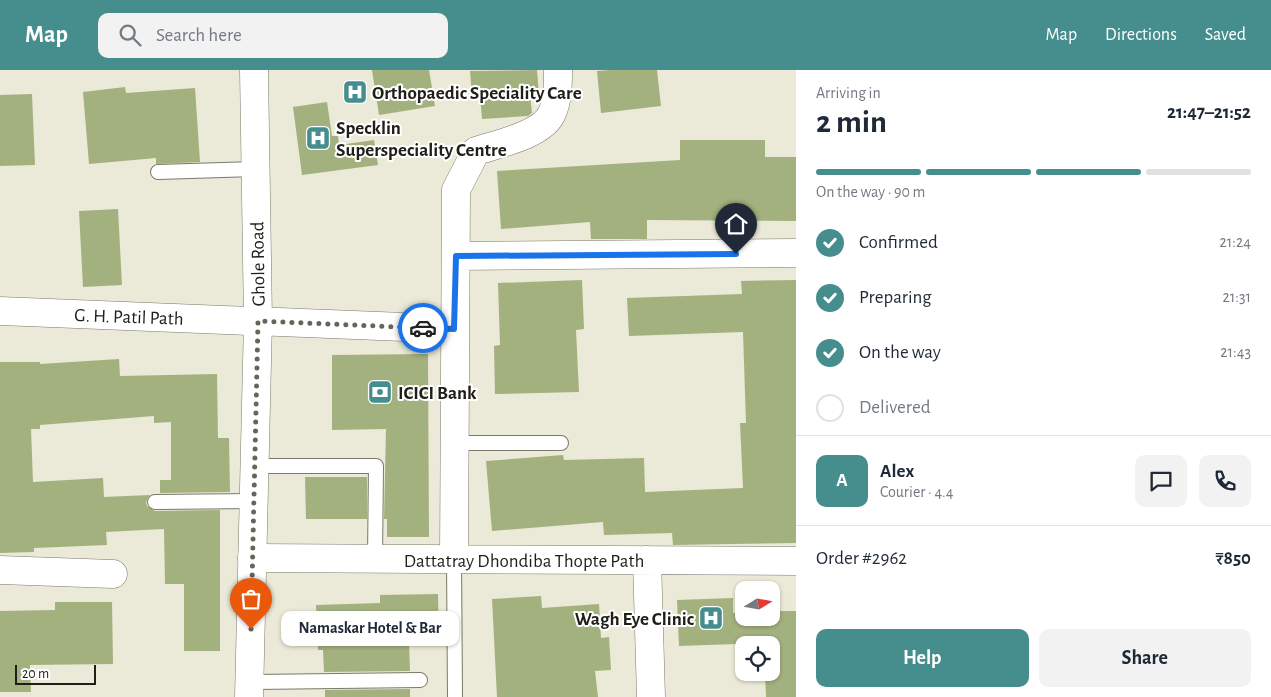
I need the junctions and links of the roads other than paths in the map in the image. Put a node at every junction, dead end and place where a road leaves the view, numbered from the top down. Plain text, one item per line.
1 (254, 70) edge
2 (558, 70) edge
3 (255, 169) junction
4 (158, 172) dead end
5 (796, 253) edge
6 (456, 256) junction
7 (0, 311) edge
8 (258, 321) junction
9 (454, 329) junction
10 (454, 443) junction
11 (561, 443) dead end
12 (254, 466) junction
13 (254, 500) junction
14 (155, 502) dead end
15 (252, 558) junction
16 (375, 559) junction
17 (454, 559) junction
18 (647, 560) junction
19 (796, 561) edge
20 (0, 570) edge
21 (113, 574) dead end
22 (420, 680) dead end
23 (250, 689) edge
24 (455, 697) edge
25 (651, 697) edge

1 - 3 street, Ghole Road
2 - 6 street
3 - 4 lane
3 - 8 street, Ghole Road
5 - 6 street
6 - 9 street
7 - 8 street, G. H. Patil Path
8 - 9 street, G. H. Patil Path
8 - 12 street, Ghole Road
9 - 10 street
10 - 11 lane
10 - 17 street
12 - 13 street, Ghole Road
12 - 16 lane
13 - 14 lane
13 - 15 street, Ghole Road
15 - 16 street, Dattatray Dhondiba Thopte Path
15 - 23 street, Ghole Road
16 - 17 street, Dattatray Dhondiba Thopte Path
17 - 18 street, Dattatray Dhondiba Thopte Path
17 - 24 lane
18 - 19 street, Dattatray Dhondiba Thopte Path
18 - 25 street
20 - 21 street
22 - 23 lane

